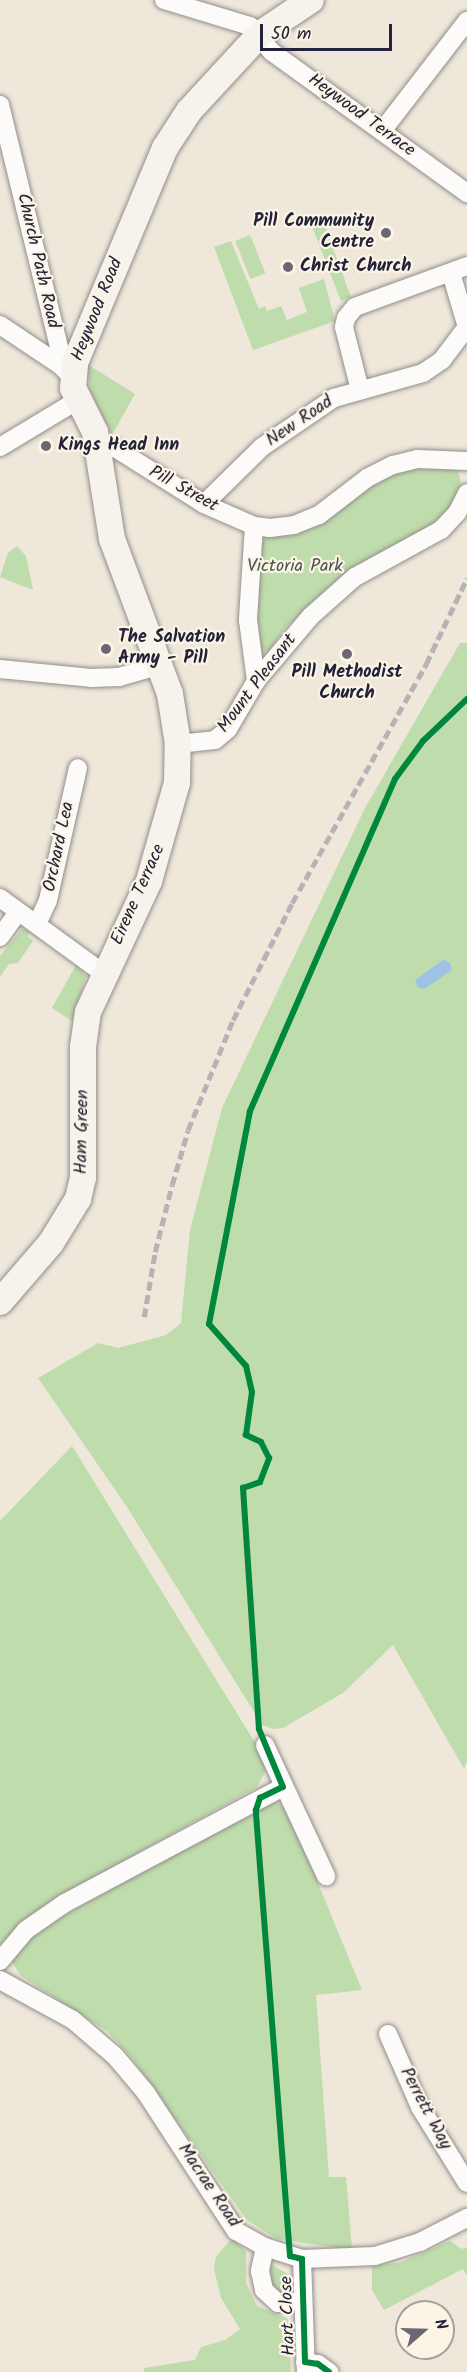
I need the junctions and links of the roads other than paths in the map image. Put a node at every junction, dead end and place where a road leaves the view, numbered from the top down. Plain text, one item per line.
1 (164, 0) edge
2 (311, 0) edge
3 (465, 30) edge
4 (260, 34) junction
5 (0, 105) edge
6 (382, 131) junction
7 (467, 193) edge
8 (459, 270) edge
9 (0, 325) edge
10 (467, 327) edge
11 (70, 381) junction
12 (360, 390) junction
13 (0, 447) edge
14 (114, 448) dead end
15 (467, 461) edge
16 (467, 493) edge
17 (204, 504) junction
18 (462, 516) edge
19 (254, 526) junction
20 (161, 665) junction
21 (0, 669) edge
22 (256, 681) junction
23 (178, 744) junction
24 (78, 768) dead end
25 (0, 898) edge
26 (18, 912) junction
27 (37, 924) junction
28 (0, 937) edge
29 (103, 973) junction
30 (0, 1302) edge
31 (265, 1745) dead end
32 (283, 1787) junction
33 (326, 1876) dead end
34 (0, 1961) edge
35 (0, 1980) edge
36 (388, 2034) dead end
37 (467, 2182) edge
38 (465, 2225) edge
39 (265, 2247) junction
40 (302, 2259) junction
41 (302, 2301) junction
42 (306, 2367) edge
43 (329, 2372) edge

1 - 4 street
2 - 4 street, Heywood Road
3 - 6 street
4 - 6 street, Heywood Terrace
4 - 11 street, Heywood Road
5 - 11 street, Church Path Road
6 - 7 street, Heywood Terrace
8 - 10 street, New Road
8 - 12 street
9 - 11 street
10 - 12 street, New Road
11 - 13 street
11 - 20 street
12 - 17 street, New Road
14 - 17 street, Pill Street
15 - 19 street
16 - 18 street, Mount Pleasant
17 - 19 street, Pill Street
18 - 22 street, Mount Pleasant
19 - 22 street
20 - 21 street
20 - 23 street
22 - 23 street, Mount Pleasant
23 - 29 street, Eirene Terrace
24 - 27 street, Orchard Lea
25 - 26 street
26 - 27 street
26 - 28 street
27 - 29 street
29 - 30 street, Ham Green
31 - 32 street
32 - 33 street
32 - 34 street
35 - 39 street, Macrae Road
36 - 37 street, Perrett Way
38 - 40 street, Macrae Road
39 - 40 street, Macrae Road
39 - 41 street, Hart Close
40 - 41 street, Hart Close
41 - 42 street, Hart Close
42 - 43 street

